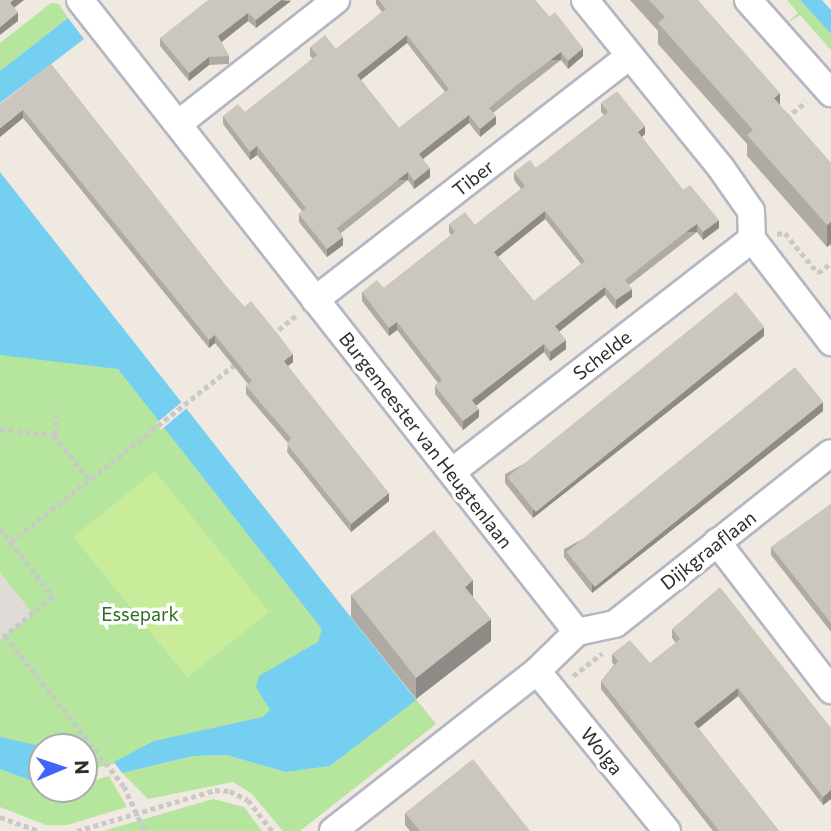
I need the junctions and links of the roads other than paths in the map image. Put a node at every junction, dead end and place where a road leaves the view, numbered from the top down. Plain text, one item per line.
1 (80, 0) edge
2 (336, 0) edge
3 (585, 0) edge
4 (748, 0) edge
5 (630, 56) junction
6 (831, 93) edge
7 (178, 124) junction
8 (752, 239) junction
9 (315, 300) junction
10 (829, 335) edge
11 (831, 453) edge
12 (453, 471) junction
13 (717, 542) junction
14 (578, 632) junction
15 (537, 671) junction
16 (831, 690) edge
17 (333, 831) edge
18 (667, 831) edge

1 - 7 street, Burgemeester van Heugtenlaan
2 - 7 street
3 - 5 street
4 - 6 street
5 - 8 street
5 - 9 street, Tiber
7 - 9 street, Burgemeester van Heugtenlaan
8 - 10 street
8 - 12 street, Schelde
9 - 12 street, Burgemeester van Heugtenlaan
11 - 13 street, Dijkgraaflaan
12 - 14 street, Burgemeester van Heugtenlaan
13 - 14 street, Dijkgraaflaan
13 - 16 street
14 - 15 street
15 - 17 street
15 - 18 street, Wolga

